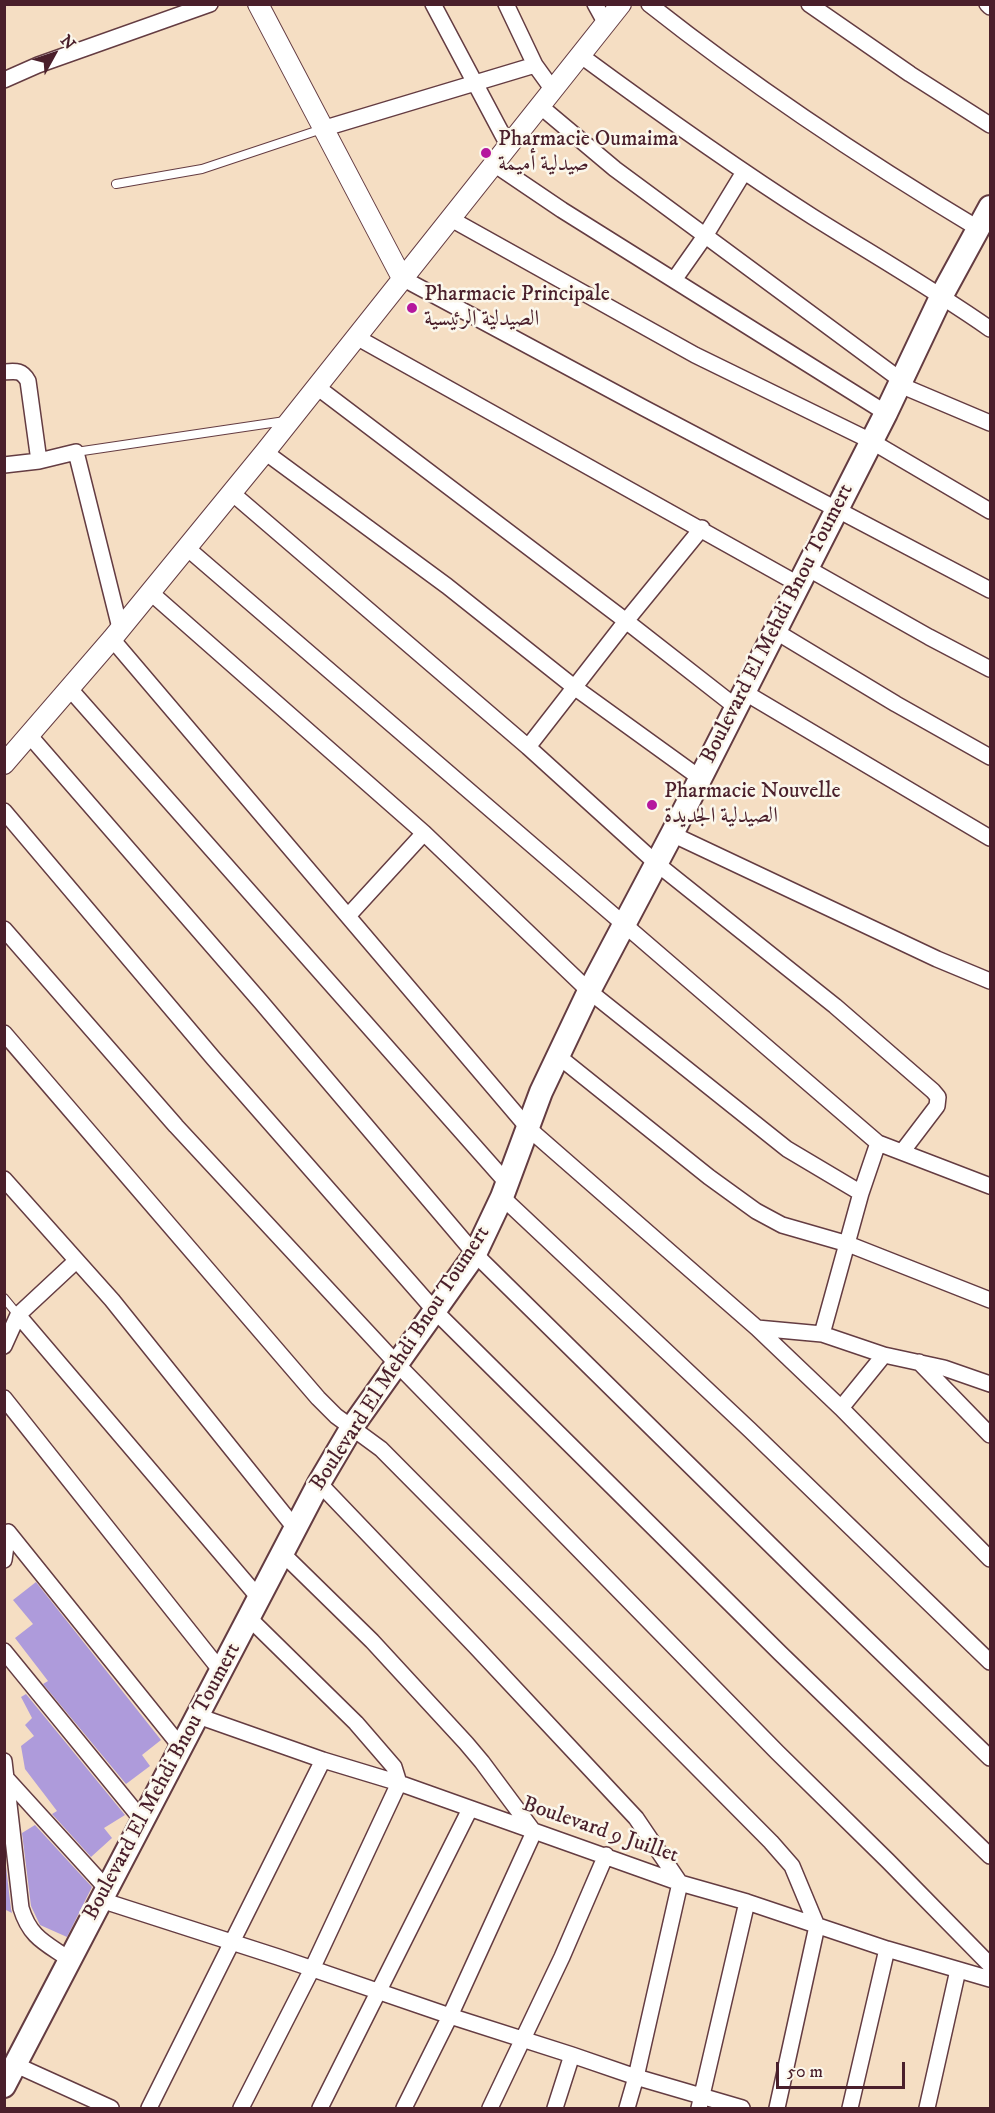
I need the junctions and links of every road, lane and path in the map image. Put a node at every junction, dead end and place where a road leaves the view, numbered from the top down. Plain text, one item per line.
1 (210, 4) edge
2 (258, 4) edge
3 (433, 4) edge
4 (506, 4) edge
5 (595, 4) edge
6 (621, 4) edge
7 (649, 4) edge
8 (809, 4) edge
9 (987, 4) edge
10 (990, 7) edge
11 (606, 24) junction
12 (580, 56) junction
13 (536, 65) junction
14 (4, 80) edge
15 (475, 83) junction
16 (553, 90) junction
17 (540, 106) junction
18 (990, 125) edge
19 (322, 129) junction
20 (509, 147) junction
21 (494, 164) junction
22 (744, 172) junction
23 (116, 184) dead end
24 (990, 207) edge
25 (451, 219) junction
26 (979, 230) junction
27 (705, 236) junction
28 (402, 278) junction
29 (674, 280) junction
30 (942, 295) junction
31 (990, 329) edge
32 (358, 338) junction
33 (4, 372) edge
34 (901, 383) junction
35 (317, 387) junction
36 (886, 413) junction
37 (291, 420) junction
38 (990, 423) edge
39 (871, 441) junction
40 (76, 452) junction
41 (265, 453) junction
42 (39, 461) junction
43 (4, 465) edge
44 (232, 493) junction
45 (836, 510) junction
46 (990, 511) edge
47 (702, 528) junction
48 (187, 548) junction
49 (802, 576) junction
50 (990, 590) edge
51 (150, 592) junction
52 (626, 621) junction
53 (775, 631) junction
54 (116, 633) junction
55 (990, 669) edge
56 (574, 687) junction
57 (69, 688) junction
58 (740, 699) junction
59 (29, 735) junction
60 (528, 747) junction
61 (990, 757) edge
62 (4, 764) edge
63 (699, 778) junction
64 (4, 811) edge
65 (424, 833) junction
66 (672, 834) junction
67 (990, 838) edge
68 (656, 863) junction
69 (348, 916) junction
70 (624, 926) junction
71 (4, 929) edge
72 (990, 981) edge
73 (589, 991) junction
74 (4, 1032) edge
75 (558, 1056) junction
76 (528, 1128) junction
77 (878, 1143) junction
78 (902, 1152) junction
79 (4, 1179) edge
80 (990, 1186) edge
81 (504, 1190) junction
82 (861, 1192) junction
83 (848, 1244) junction
84 (475, 1254) junction
85 (76, 1261) junction
86 (4, 1298) edge
87 (990, 1300) edge
88 (436, 1312) junction
89 (18, 1315) junction
90 (757, 1328) junction
91 (822, 1335) junction
92 (4, 1346) edge
93 (885, 1355) junction
94 (919, 1362) junction
95 (397, 1364) junction
96 (990, 1384) edge
97 (4, 1398) edge
98 (841, 1408) junction
99 (352, 1426) junction
100 (990, 1435) edge
101 (319, 1483) junction
102 (295, 1528) junction
103 (6, 1530) edge
104 (282, 1553) junction
105 (990, 1559) edge
106 (4, 1560) edge
107 (259, 1598) junction
108 (249, 1618) junction
109 (4, 1651) edge
110 (990, 1662) edge
111 (221, 1671) junction
112 (198, 1716) junction
113 (181, 1747) junction
114 (990, 1758) edge
115 (323, 1760) junction
116 (4, 1761) edge
117 (7, 1779) junction
118 (399, 1783) junction
119 (470, 1809) junction
120 (143, 1821) junction
121 (534, 1832) junction
122 (606, 1855) junction
123 (990, 1856) edge
124 (680, 1883) junction
125 (104, 1895) junction
126 (747, 1902) junction
127 (817, 1926) junction
128 (233, 1942) junction
129 (887, 1949) junction
130 (70, 1960) junction
131 (990, 1965) edge
132 (312, 1969) junction
133 (958, 1970) junction
134 (990, 1979) edge
135 (378, 1992) junction
136 (450, 2016) junction
137 (522, 2040) junction
138 (572, 2055) junction
139 (16, 2065) junction
140 (636, 2077) junction
141 (4, 2086) edge
142 (700, 2103) edge
143 (111, 2109) edge
144 (148, 2109) edge
145 (241, 2109) edge
146 (320, 2109) edge
147 (404, 2109) edge
148 (490, 2109) edge
149 (555, 2109) edge
150 (627, 2109) edge
151 (741, 2109) edge
152 (777, 2109) edge
153 (850, 2109) edge
154 (927, 2109) edge

1 - 14 street
2 - 19 street
3 - 15 street
4 - 13 street
5 - 11 street
6 - 11 street
7 - 26 street
8 - 18 street
9 - 10 street
11 - 12 street
12 - 16 street
12 - 22 street
13 - 15 street
13 - 16 street
15 - 19 street
15 - 20 street
16 - 17 street
17 - 20 street
17 - 27 street
19 - 23 lane
19 - 28 street
20 - 21 street
21 - 25 street
21 - 29 street
22 - 27 street
22 - 30 street
24 - 26 main road, Boulevard El Mehdi Bnou Toumert
25 - 28 street
25 - 39 street
26 - 30 main road, Boulevard El Mehdi Bnou Toumert
27 - 29 street
27 - 34 street
28 - 32 street
28 - 45 street
29 - 36 street
30 - 31 street
30 - 34 main road, Boulevard El Mehdi Bnou Toumert
32 - 35 street
32 - 47 street
33 - 42 street
34 - 36 main road, Boulevard El Mehdi Bnou Toumert
34 - 38 street
35 - 37 street
35 - 52 street
36 - 39 main road, Boulevard El Mehdi Bnou Toumert
37 - 40 lane
37 - 41 street
39 - 45 main road, Boulevard El Mehdi Bnou Toumert
39 - 46 street
40 - 42 street
40 - 54 street
41 - 44 street
41 - 56 street
42 - 43 street
44 - 48 street
44 - 60 street
45 - 49 main road, Boulevard El Mehdi Bnou Toumert
45 - 50 street
47 - 49 street
47 - 52 street
48 - 51 street
48 - 70 street
49 - 53 main road, Boulevard El Mehdi Bnou Toumert
49 - 55 street
51 - 54 street
51 - 65 street
52 - 56 street
52 - 58 street
53 - 58 main road, Boulevard El Mehdi Bnou Toumert
53 - 61 street
54 - 57 street
54 - 69 street
56 - 60 street
56 - 63 street
57 - 59 street
57 - 81 street
58 - 63 main road, Boulevard El Mehdi Bnou Toumert
58 - 67 street
59 - 62 street
59 - 84 street
60 - 68 street
63 - 66 main road, Boulevard El Mehdi Bnou Toumert
64 - 88 street
65 - 69 street
65 - 73 street
66 - 68 main road, Boulevard El Mehdi Bnou Toumert
66 - 72 street
68 - 70 main road, Boulevard El Mehdi Bnou Toumert
68 - 78 street
69 - 76 street
70 - 73 main road, Boulevard El Mehdi Bnou Toumert
70 - 77 street
71 - 95 street
73 - 75 main road, Boulevard El Mehdi Bnou Toumert
73 - 82 street
74 - 99 street
75 - 76 main road, Boulevard El Mehdi Bnou Toumert
75 - 83 street
76 - 81 main road, Boulevard El Mehdi Bnou Toumert
76 - 90 street
77 - 78 street
77 - 82 street
78 - 80 street
79 - 85 street
81 - 84 main road, Boulevard El Mehdi Bnou Toumert
81 - 110 street
82 - 83 street
83 - 87 street
83 - 91 street
84 - 88 main road, Boulevard El Mehdi Bnou Toumert
84 - 114 street
85 - 89 street
85 - 102 street
86 - 89 lane
88 - 95 main road, Boulevard El Mehdi Bnou Toumert
88 - 123 street
89 - 92 street
89 - 107 street
90 - 91 street
90 - 98 street
91 - 93 street
93 - 94 street
93 - 98 street
94 - 96 street
94 - 100 street
95 - 99 main road, Boulevard El Mehdi Bnou Toumert
95 - 131 street
97 - 111 street
98 - 105 street
99 - 101 main road, Boulevard El Mehdi Bnou Toumert
99 - 127 street
101 - 102 main road, Boulevard El Mehdi Bnou Toumert
101 - 124 street
102 - 104 main road, Boulevard El Mehdi Bnou Toumert
103 - 106 street
103 - 113 street
104 - 107 main road, Boulevard El Mehdi Bnou Toumert
104 - 121 street
107 - 108 main road, Boulevard El Mehdi Bnou Toumert
108 - 111 main road, Boulevard El Mehdi Bnou Toumert
108 - 118 street
109 - 120 street
111 - 112 main road, Boulevard El Mehdi Bnou Toumert
112 - 113 main road, Boulevard El Mehdi Bnou Toumert
112 - 115 street, Boulevard 9 Juillet
113 - 120 main road, Boulevard El Mehdi Bnou Toumert
115 - 118 street, Boulevard 9 Juillet
115 - 128 street
116 - 117 street
117 - 125 street
117 - 130 street
118 - 119 street, Boulevard 9 Juillet
118 - 132 street
119 - 121 street, Boulevard 9 Juillet
119 - 135 street
120 - 125 main road, Boulevard El Mehdi Bnou Toumert
121 - 122 street, Boulevard 9 Juillet
121 - 136 street
122 - 124 street, Boulevard 9 Juillet
122 - 137 street
124 - 126 street, Boulevard 9 Juillet
124 - 140 street
125 - 128 street
125 - 130 main road, Boulevard El Mehdi Bnou Toumert
126 - 127 street, Boulevard 9 Juillet
126 - 142 street
127 - 129 street, Boulevard 9 Juillet
127 - 152 street
128 - 132 street
128 - 144 street
129 - 133 street, Boulevard 9 Juillet
129 - 153 street
130 - 139 main road, Boulevard El Mehdi Bnou Toumert
132 - 135 street
132 - 145 street
133 - 134 street, Boulevard 9 Juillet
133 - 154 street
135 - 136 street
135 - 146 street
136 - 137 street
136 - 147 street
137 - 138 street
137 - 148 street
138 - 140 street
138 - 149 street
139 - 141 main road, Boulevard El Mehdi Bnou Toumert
139 - 143 street
140 - 142 street
140 - 150 street
142 - 151 street

